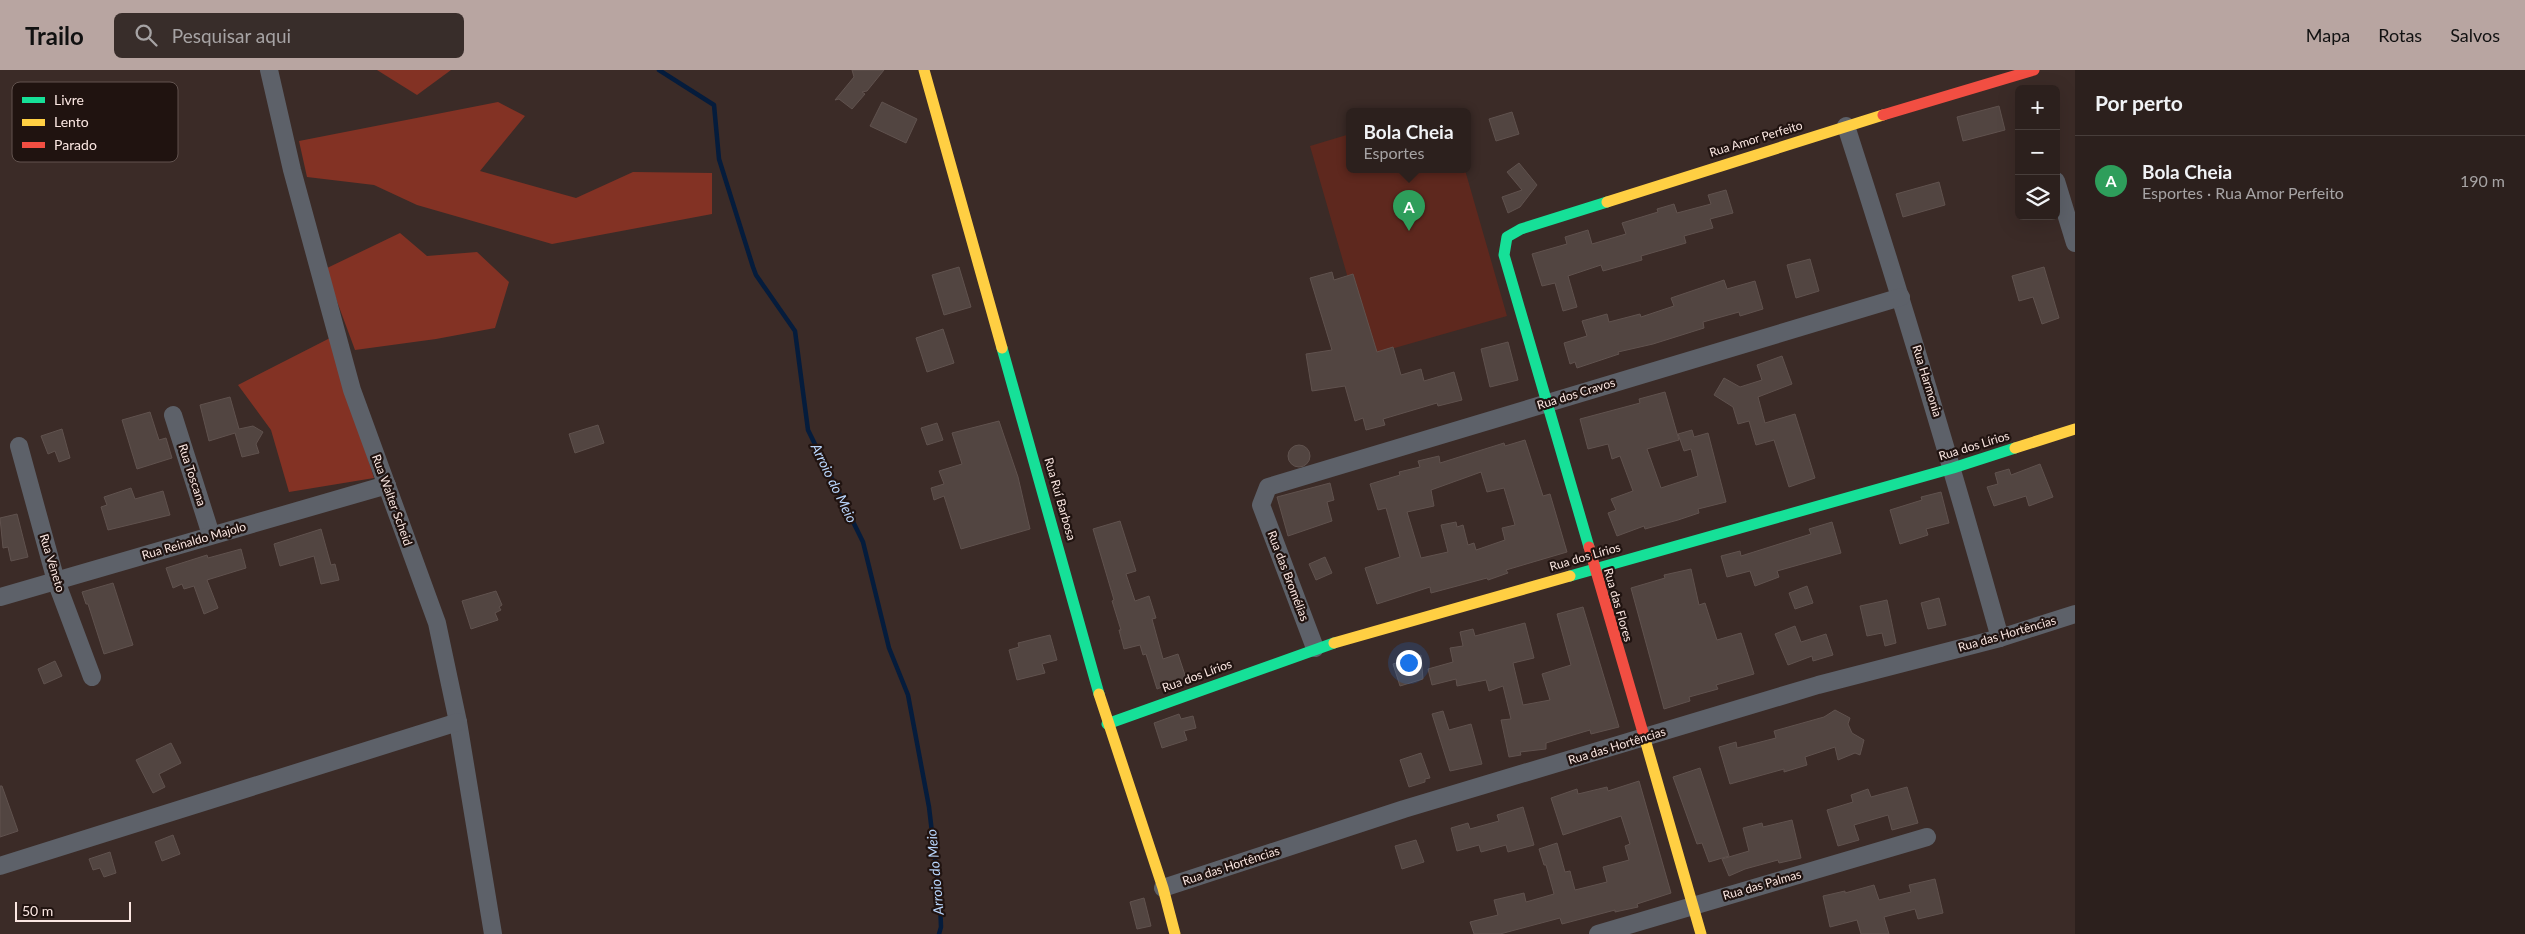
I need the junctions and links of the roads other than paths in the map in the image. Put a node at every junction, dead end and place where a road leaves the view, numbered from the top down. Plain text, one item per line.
1 (269, 70) edge
2 (924, 70) edge
3 (2028, 77) edge
4 (1846, 126) junction
5 (2060, 194) edge
6 (2075, 243) edge
7 (1504, 255) joint
8 (1901, 297) junction
9 (1547, 403) junction
10 (173, 415) dead end
11 (2075, 429) edge
12 (19, 446) dead end
13 (1952, 468) junction
14 (387, 485) junction
15 (1261, 505) joint
16 (211, 535) junction
17 (1594, 569) junction
18 (56, 581) junction
19 (0, 597) edge
20 (2075, 614) edge
21 (2000, 638) junction
22 (1315, 648) junction
23 (92, 678) dead end
24 (458, 722) junction
25 (1107, 724) junction
26 (1643, 738) junction
27 (1927, 837) dead end
28 (0, 866) edge
29 (1162, 888) junction
30 (1692, 905) junction
31 (493, 934) edge
32 (1175, 934) edge
33 (1598, 934) edge
34 (1701, 934) edge

1 - 14 street, Rua Walter Scheid
2 - 25 street, Rua Ruí Barbosa
3 - 4 street, Rua Amor Perfeito
4 - 7 street, Rua Amor Perfeito
4 - 8 street, Rua Harmonia
5 - 6 street
7 - 9 street, Rua das Flores
8 - 9 street, Rua dos Cravos
8 - 13 street, Rua Harmonia
9 - 15 street, Rua dos Cravos
9 - 17 street, Rua das Flores
10 - 16 street, Rua Toscana
11 - 13 street, Rua dos Lírios
12 - 18 street, Rua Vêneto
13 - 17 street, Rua dos Lírios
13 - 21 street, Rua Harmonia
14 - 16 street, Rua Reinaldo Majolo
14 - 24 street, Rua Walter Scheid
15 - 22 street, Rua das Bromélias
16 - 18 street, Rua Reinaldo Majolo
17 - 22 street, Rua dos Lírios
17 - 26 street, Rua das Flores
18 - 19 street, Rua Reinaldo Majolo
18 - 23 street, Rua Vêneto
20 - 21 street, Rua das Hortências
21 - 26 street, Rua das Hortências
22 - 25 street, Rua dos Lírios
24 - 28 street
24 - 31 street, Rua Walter Scheid
25 - 29 street, Rua Ruí Barbosa
26 - 29 street, Rua das Hortências
26 - 30 street, Rua das Flores
27 - 30 street, Rua das Palmas
29 - 32 street, Rua Ruí Barbosa
30 - 33 street, Rua das Palmas
30 - 34 street, Rua das Flores

